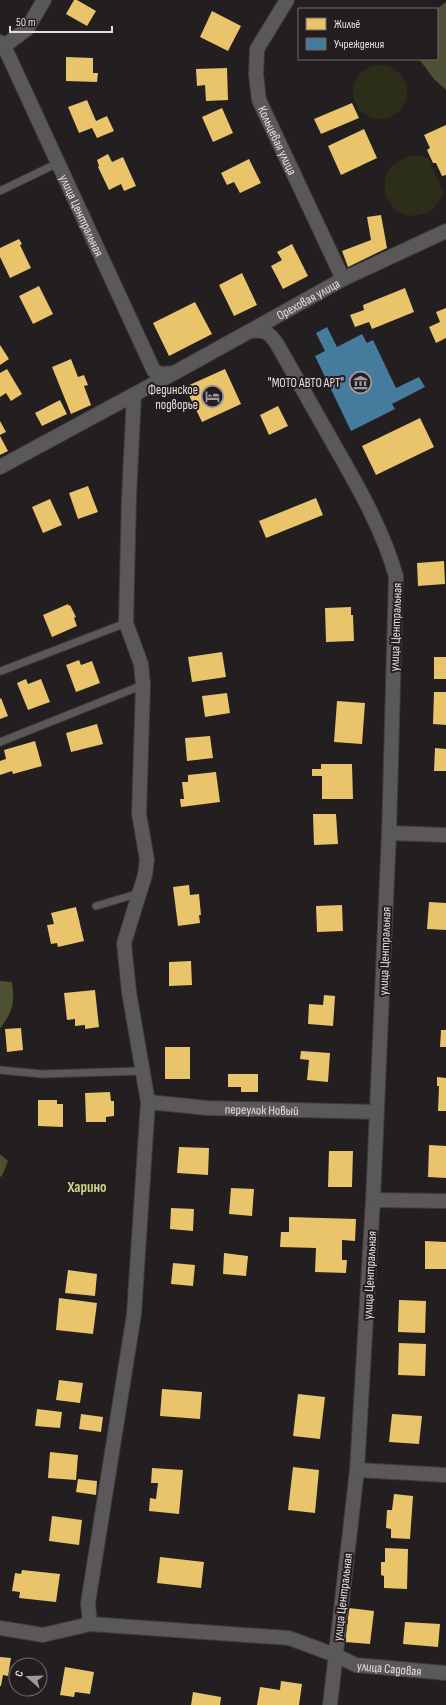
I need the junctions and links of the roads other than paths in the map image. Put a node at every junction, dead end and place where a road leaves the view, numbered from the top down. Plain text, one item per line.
1 (44, 0) edge
2 (287, 0) edge
3 (2, 44) edge
4 (58, 163) junction
5 (0, 191) edge
6 (446, 231) edge
7 (343, 279) junction
8 (250, 331) junction
9 (174, 373) junction
10 (134, 395) junction
11 (0, 467) edge
12 (126, 623) junction
13 (1, 671) dead end
14 (143, 685) junction
15 (0, 742) edge
16 (389, 833) junction
17 (446, 835) edge
18 (140, 893) junction
19 (96, 906) dead end
20 (0, 1070) edge
21 (142, 1071) junction
22 (148, 1102) junction
23 (377, 1112) junction
24 (373, 1200) junction
25 (446, 1201) edge
26 (357, 1470) junction
27 (446, 1475) edge
28 (90, 1624) junction
29 (0, 1628) edge
30 (335, 1655) junction
31 (446, 1673) edge
32 (330, 1705) edge

1 - 3 street
2 - 7 street, Кольцевая улица
3 - 4 street, улица Центральная
4 - 5 lane
4 - 9 street, улица Центральная
6 - 7 street, Ореховая улица
7 - 8 street, Ореховая улица
8 - 9 street, Ореховая улица
8 - 16 street, улица Центральная
9 - 10 street
10 - 11 street
10 - 12 street
12 - 13 lane
12 - 14 street
14 - 15 lane
14 - 18 street
16 - 17 street
16 - 23 street, улица Центральная
18 - 19 lane
18 - 21 street
20 - 21 lane
21 - 22 street
22 - 23 street, переулок Новый
22 - 28 street
23 - 24 street, улица Центральная
24 - 25 street
24 - 26 street, улица Центральная
26 - 27 street
26 - 30 street, улица Центральная
28 - 29 street, улица Садовая
28 - 30 street, улица Садовая
30 - 31 street, улица Садовая
30 - 32 street, улица Центральная

